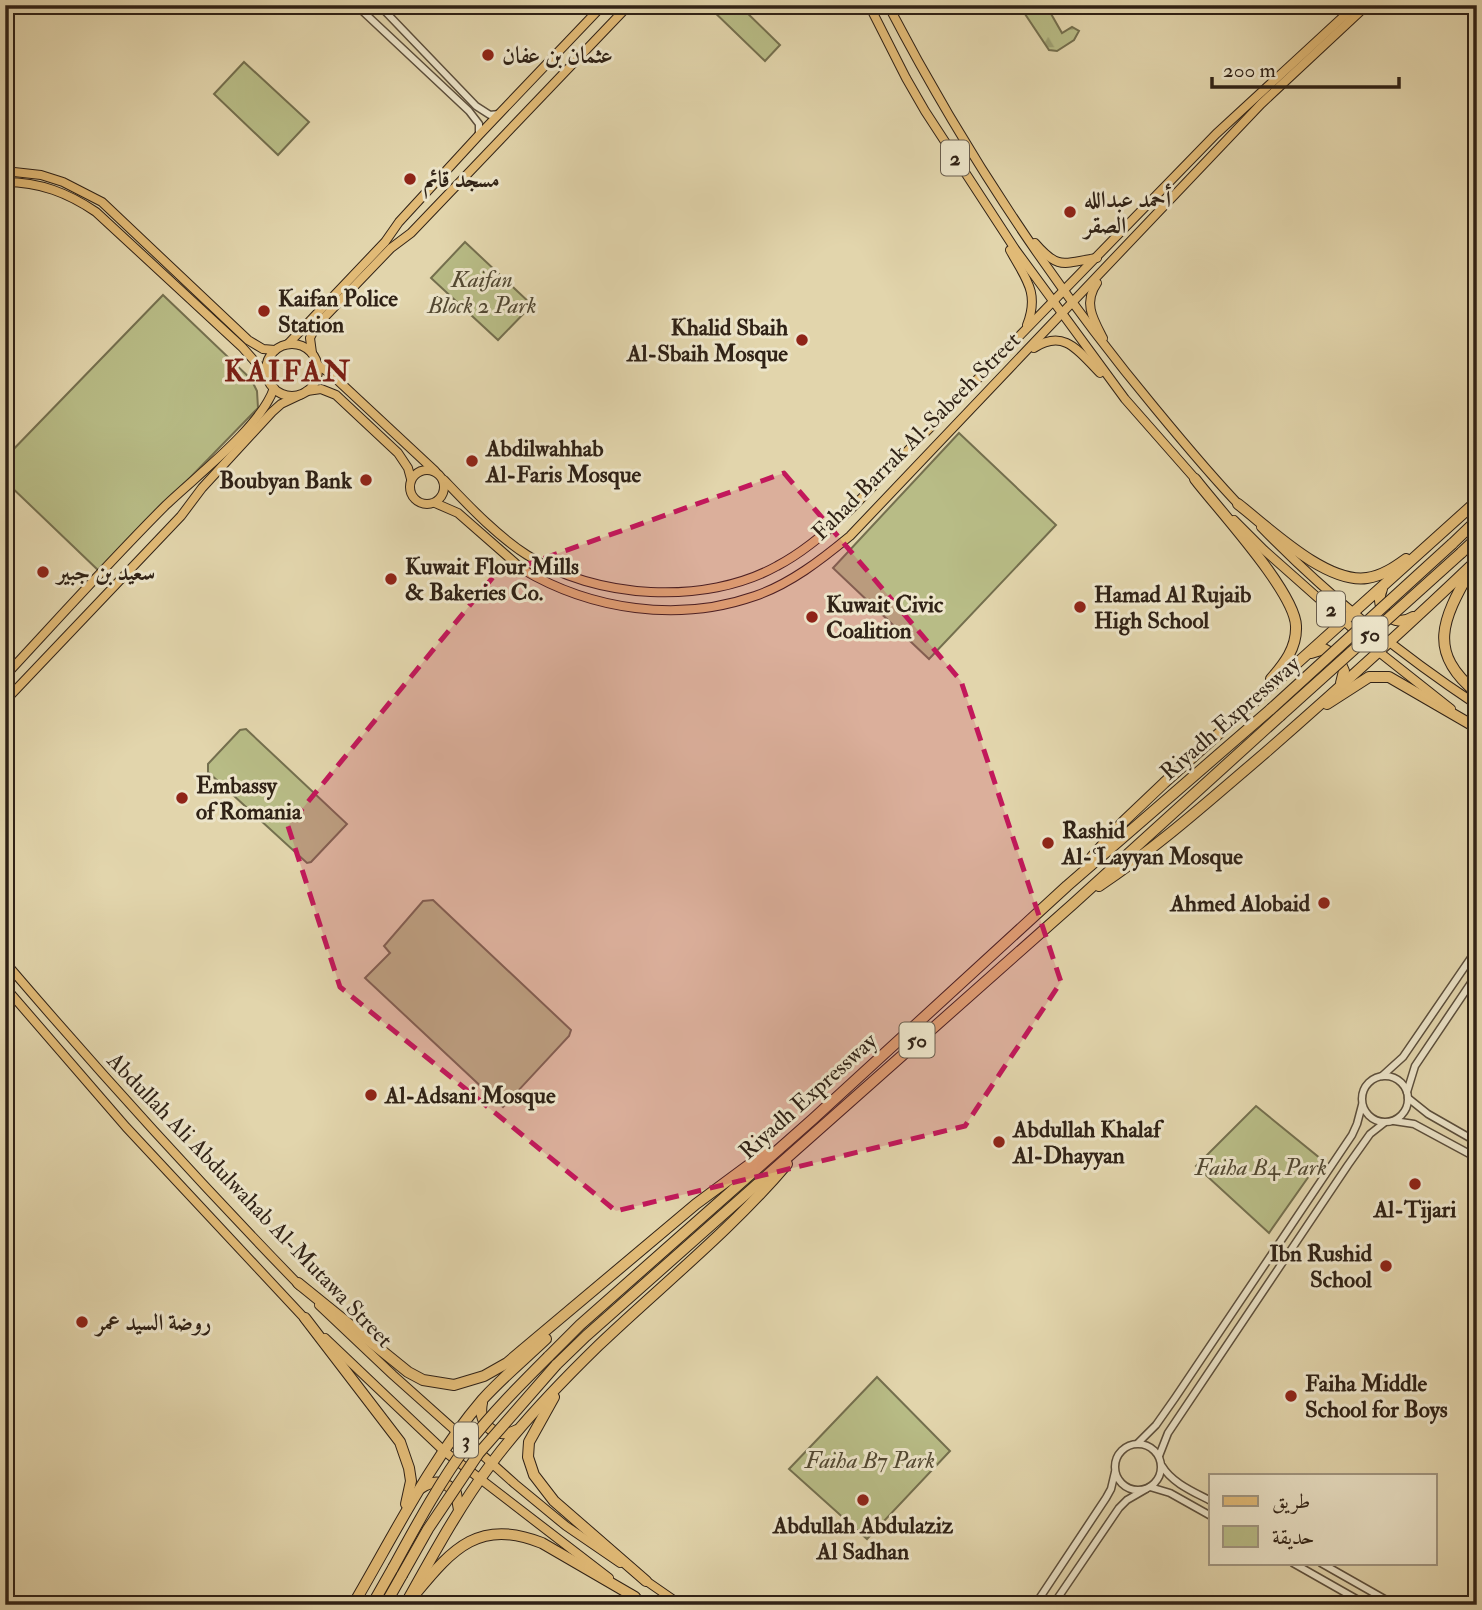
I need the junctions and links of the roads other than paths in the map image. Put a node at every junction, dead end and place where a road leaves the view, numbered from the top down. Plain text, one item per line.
1 (356, 5) edge
2 (379, 5) edge
3 (603, 5) edge
4 (629, 5) edge
5 (870, 5) edge
6 (888, 5) edge
7 (1356, 5) edge
8 (1367, 5) edge
9 (399, 26) junction
10 (390, 37) junction
11 (911, 48) junction
12 (540, 72) junction
13 (554, 83) junction
14 (523, 89) junction
15 (536, 101) junction
16 (499, 114) junction
17 (1216, 134) junction
18 (478, 135) junction
19 (1227, 141) junction
20 (452, 163) junction
21 (5, 171) edge
22 (466, 175) junction
23 (438, 178) junction
24 (5, 182) edge
25 (1163, 187) junction
26 (452, 190) junction
27 (1173, 196) junction
28 (1004, 205) junction
29 (399, 222) junction
30 (996, 222) junction
31 (411, 233) junction
32 (1117, 255) junction
33 (1097, 258) junction
34 (1063, 292) junction
35 (1053, 303) junction
36 (1072, 304) junction
37 (1062, 315) junction
38 (1025, 330) junction
39 (288, 344) junction
40 (275, 350) junction
41 (312, 353) junction
42 (1112, 356) junction
43 (1020, 358) junction
44 (318, 365) junction
45 (267, 374) junction
46 (274, 388) junction
47 (303, 393) junction
48 (1125, 399) junction
49 (939, 417) junction
50 (951, 429) junction
51 (924, 432) junction
52 (936, 445) junction
53 (435, 471) junction
54 (411, 479) junction
55 (1195, 479) junction
56 (444, 480) junction
57 (1477, 501) edge
58 (435, 502) junction
59 (167, 504) junction
60 (1238, 504) junction
61 (181, 516) junction
62 (1477, 520) edge
63 (1438, 537) junction
64 (1477, 538) edge
65 (1477, 560) edge
66 (778, 566) junction
67 (760, 575) junction
68 (785, 581) junction
69 (590, 582) junction
70 (1384, 586) junction
71 (700, 590) junction
72 (768, 590) junction
73 (588, 598) junction
74 (78, 599) junction
75 (704, 607) junction
76 (91, 611) junction
77 (1354, 612) junction
78 (64, 613) junction
79 (1416, 616) junction
80 (1344, 621) junction
81 (78, 625) junction
82 (1389, 642) junction
83 (1379, 652) junction
84 (1309, 653) junction
85 (5, 676) edge
86 (1339, 686) junction
87 (1477, 693) edge
88 (5, 701) edge
89 (1477, 705) edge
90 (1247, 707) junction
91 (1275, 713) junction
92 (1295, 726) junction
93 (1477, 727) edge
94 (1067, 886) junction
95 (1073, 904) junction
96 (1477, 949) edge
97 (5, 962) edge
98 (1477, 974) edge
99 (5, 987) edge
100 (1382, 1076) junction
101 (1407, 1094) junction
102 (1362, 1105) junction
103 (1427, 1114) junction
104 (813, 1119) junction
105 (1394, 1121) junction
106 (1384, 1123) junction
107 (1420, 1127) junction
108 (1352, 1135) junction
109 (809, 1138) junction
110 (1477, 1142) edge
111 (1363, 1143) junction
112 (1477, 1158) edge
113 (1307, 1200) junction
114 (1320, 1207) junction
115 (1297, 1215) junction
116 (1310, 1221) junction
117 (298, 1283) junction
118 (572, 1310) junction
119 (305, 1318) junction
120 (564, 1381) junction
121 (484, 1399) junction
122 (519, 1430) junction
123 (457, 1432) junction
124 (1138, 1443) junction
125 (444, 1451) junction
126 (1159, 1456) junction
127 (492, 1463) junction
128 (1161, 1465) junction
129 (1115, 1472) junction
130 (480, 1479) junction
131 (1177, 1482) junction
132 (1148, 1488) junction
133 (419, 1489) junction
134 (1170, 1493) junction
135 (1209, 1500) edge
136 (458, 1514) junction
137 (1209, 1515) edge
138 (385, 1551) junction
139 (1064, 1561) junction
140 (1295, 1564) edge
141 (1323, 1564) edge
142 (1078, 1568) junction
143 (646, 1581) junction
144 (635, 1597) junction
145 (353, 1605) edge
146 (372, 1605) edge
147 (385, 1605) edge
148 (406, 1605) edge
149 (647, 1605) edge
150 (681, 1605) edge
151 (1035, 1605) edge
152 (1053, 1605) edge
153 (1367, 1605) edge
154 (1395, 1605) edge

1 - 10 street
2 - 9 street
3 - 12 main road
4 - 13 main road
5 - 11 main road
5 - 30 main road, 2
6 - 11 main road, 2
7 - 17 main road, Fahad Barrak Al-Sabeeh Street
8 - 19 main road
9 - 10 street
9 - 16 street
10 - 18 street
11 - 28 main road, 2
12 - 13 main road
12 - 14 main road
13 - 15 main road
14 - 15 main road
14 - 16 main road
15 - 22 main road
16 - 18 main road
17 - 19 main road
17 - 25 main road, Fahad Barrak Al-Sabeeh Street
18 - 20 main road
19 - 27 main road
20 - 22 main road
20 - 23 main road
21 - 40 main road
22 - 26 main road
23 - 26 main road
23 - 29 main road
24 - 45 main road
25 - 27 main road
25 - 33 main road, Fahad Barrak Al-Sabeeh Street
26 - 31 main road
27 - 32 main road
28 - 33 main road
28 - 34 main road, 2
29 - 31 main road
29 - 39 main road
30 - 35 main road, 2
30 - 38 main road
31 - 41 main road
32 - 36 main road, Fahad Barrak Al-Sabeeh Street
32 - 42 main road
33 - 34 main road, Fahad Barrak Al-Sabeeh Street
34 - 35 main road, Fahad Barrak Al-Sabeeh Street
34 - 36 main road, 2
35 - 37 main road, 2
35 - 38 main road, Fahad Barrak Al-Sabeeh Street
36 - 37 main road, Fahad Barrak Al-Sabeeh Street
36 - 42 main road, 2
37 - 43 main road, Fahad Barrak Al-Sabeeh Street
37 - 48 main road, 2
38 - 49 main road, Fahad Barrak Al-Sabeeh Street
39 - 40 main road
39 - 41 main road
40 - 45 main road
41 - 44 main road
42 - 60 main road, 2
43 - 48 main road
43 - 50 main road, Fahad Barrak Al-Sabeeh Street
44 - 47 main road
44 - 53 main road
45 - 46 main road
46 - 47 main road
46 - 59 main road
47 - 54 main road
47 - 61 main road
48 - 55 main road, 2
49 - 50 main road
49 - 51 main road, Fahad Barrak Al-Sabeeh Street
50 - 52 main road, Fahad Barrak Al-Sabeeh Street
51 - 52 main road
51 - 66 main road, Fahad Barrak Al-Sabeeh Street
52 - 68 main road, Fahad Barrak Al-Sabeeh Street
53 - 54 main road
53 - 56 main road
54 - 58 main road
55 - 80 main road, 2
55 - 90 highway
56 - 58 main road
56 - 69 main road, Fahad Barrak Al-Sabeeh Street
57 - 63 highway
58 - 73 main road, Fahad Barrak Al-Sabeeh Street
59 - 61 main road
59 - 74 main road
60 - 63 highway
60 - 77 main road, 2
61 - 76 main road
62 - 91 highway, Riyadh Expressway / 50, bridge
63 - 70 highway
64 - 91 highway, Riyadh Expressway / 50, bridge
65 - 79 highway
65 - 87 highway
66 - 67 main road, Fahad Barrak Al-Sabeeh Street
66 - 68 main road
67 - 71 main road, Fahad Barrak Al-Sabeeh Street
67 - 72 main road
68 - 72 main road, Fahad Barrak Al-Sabeeh Street
69 - 71 main road, Fahad Barrak Al-Sabeeh Street
69 - 73 main road
70 - 77 highway
70 - 79 highway
71 - 75 main road
72 - 75 main road, Fahad Barrak Al-Sabeeh Street
73 - 75 main road, Fahad Barrak Al-Sabeeh Street
74 - 76 main road
74 - 78 main road
76 - 81 main road
77 - 80 highway
77 - 82 main road, 2
78 - 81 main road
78 - 85 main road
79 - 82 highway
80 - 83 main road, 2
80 - 84 highway
81 - 88 main road
82 - 83 highway
82 - 89 main road, 2
83 - 86 highway
83 - 93 main road, 2
84 - 86 highway
84 - 90 highway
86 - 92 highway
90 - 94 highway
91 - 94 highway, Riyadh Expressway / 50
91 - 95 highway, Riyadh Expressway / 50
92 - 93 highway
92 - 95 highway
94 - 104 highway, Riyadh Expressway / 50
95 - 109 highway, Riyadh Expressway / 50
96 - 100 street
97 - 117 main road, Abdullah Ali Abdulwahab Al-Mutawa Street / 3
98 - 101 street
99 - 119 main road, Abdullah Ali Abdulwahab Al-Mutawa Street / 3
100 - 101 street
100 - 102 street
101 - 103 street
101 - 105 street
102 - 106 street
102 - 108 street
103 - 107 street
103 - 110 street
104 - 118 highway
104 - 146 highway, Riyadh Expressway / 50, bridge
105 - 106 street
105 - 107 street
106 - 111 street
107 - 112 street
108 - 111 street
108 - 113 street
109 - 120 highway
109 - 147 highway, Riyadh Expressway / 50, bridge
111 - 114 street
113 - 114 street
113 - 115 street
114 - 116 street
115 - 116 street
115 - 124 street
116 - 126 street
117 - 118 highway
117 - 123 main road, Abdullah Ali Abdulwahab Al-Mutawa Street / 3
118 - 121 highway
119 - 125 main road, Abdullah Ali Abdulwahab Al-Mutawa Street / 3
119 - 138 highway
120 - 122 highway
120 - 143 highway
121 - 122 highway
121 - 123 highway
122 - 127 highway
123 - 125 highway
123 - 127 main road, Abdullah Ali Abdulwahab Al-Mutawa Street / 3
124 - 126 street
124 - 129 street
125 - 130 main road, Abdullah Ali Abdulwahab Al-Mutawa Street / 3
125 - 133 highway
126 - 128 street
127 - 130 highway
127 - 143 main road, Abdullah Ali Abdulwahab Al-Mutawa Street / 3
128 - 131 street
128 - 132 street
129 - 132 street
129 - 139 street
130 - 136 highway
130 - 144 main road, Abdullah Ali Abdulwahab Al-Mutawa Street / 3
131 - 134 street
131 - 135 street
132 - 134 street
132 - 142 street
133 - 136 highway
133 - 138 highway
134 - 137 street
136 - 148 highway
138 - 145 highway
139 - 142 street
139 - 151 street
140 - 153 street
141 - 154 street
142 - 152 street
143 - 150 main road, Abdullah Ali Abdulwahab Al-Mutawa Street / 3
144 - 148 highway
144 - 149 main road, Abdullah Ali Abdulwahab Al-Mutawa Street / 3

